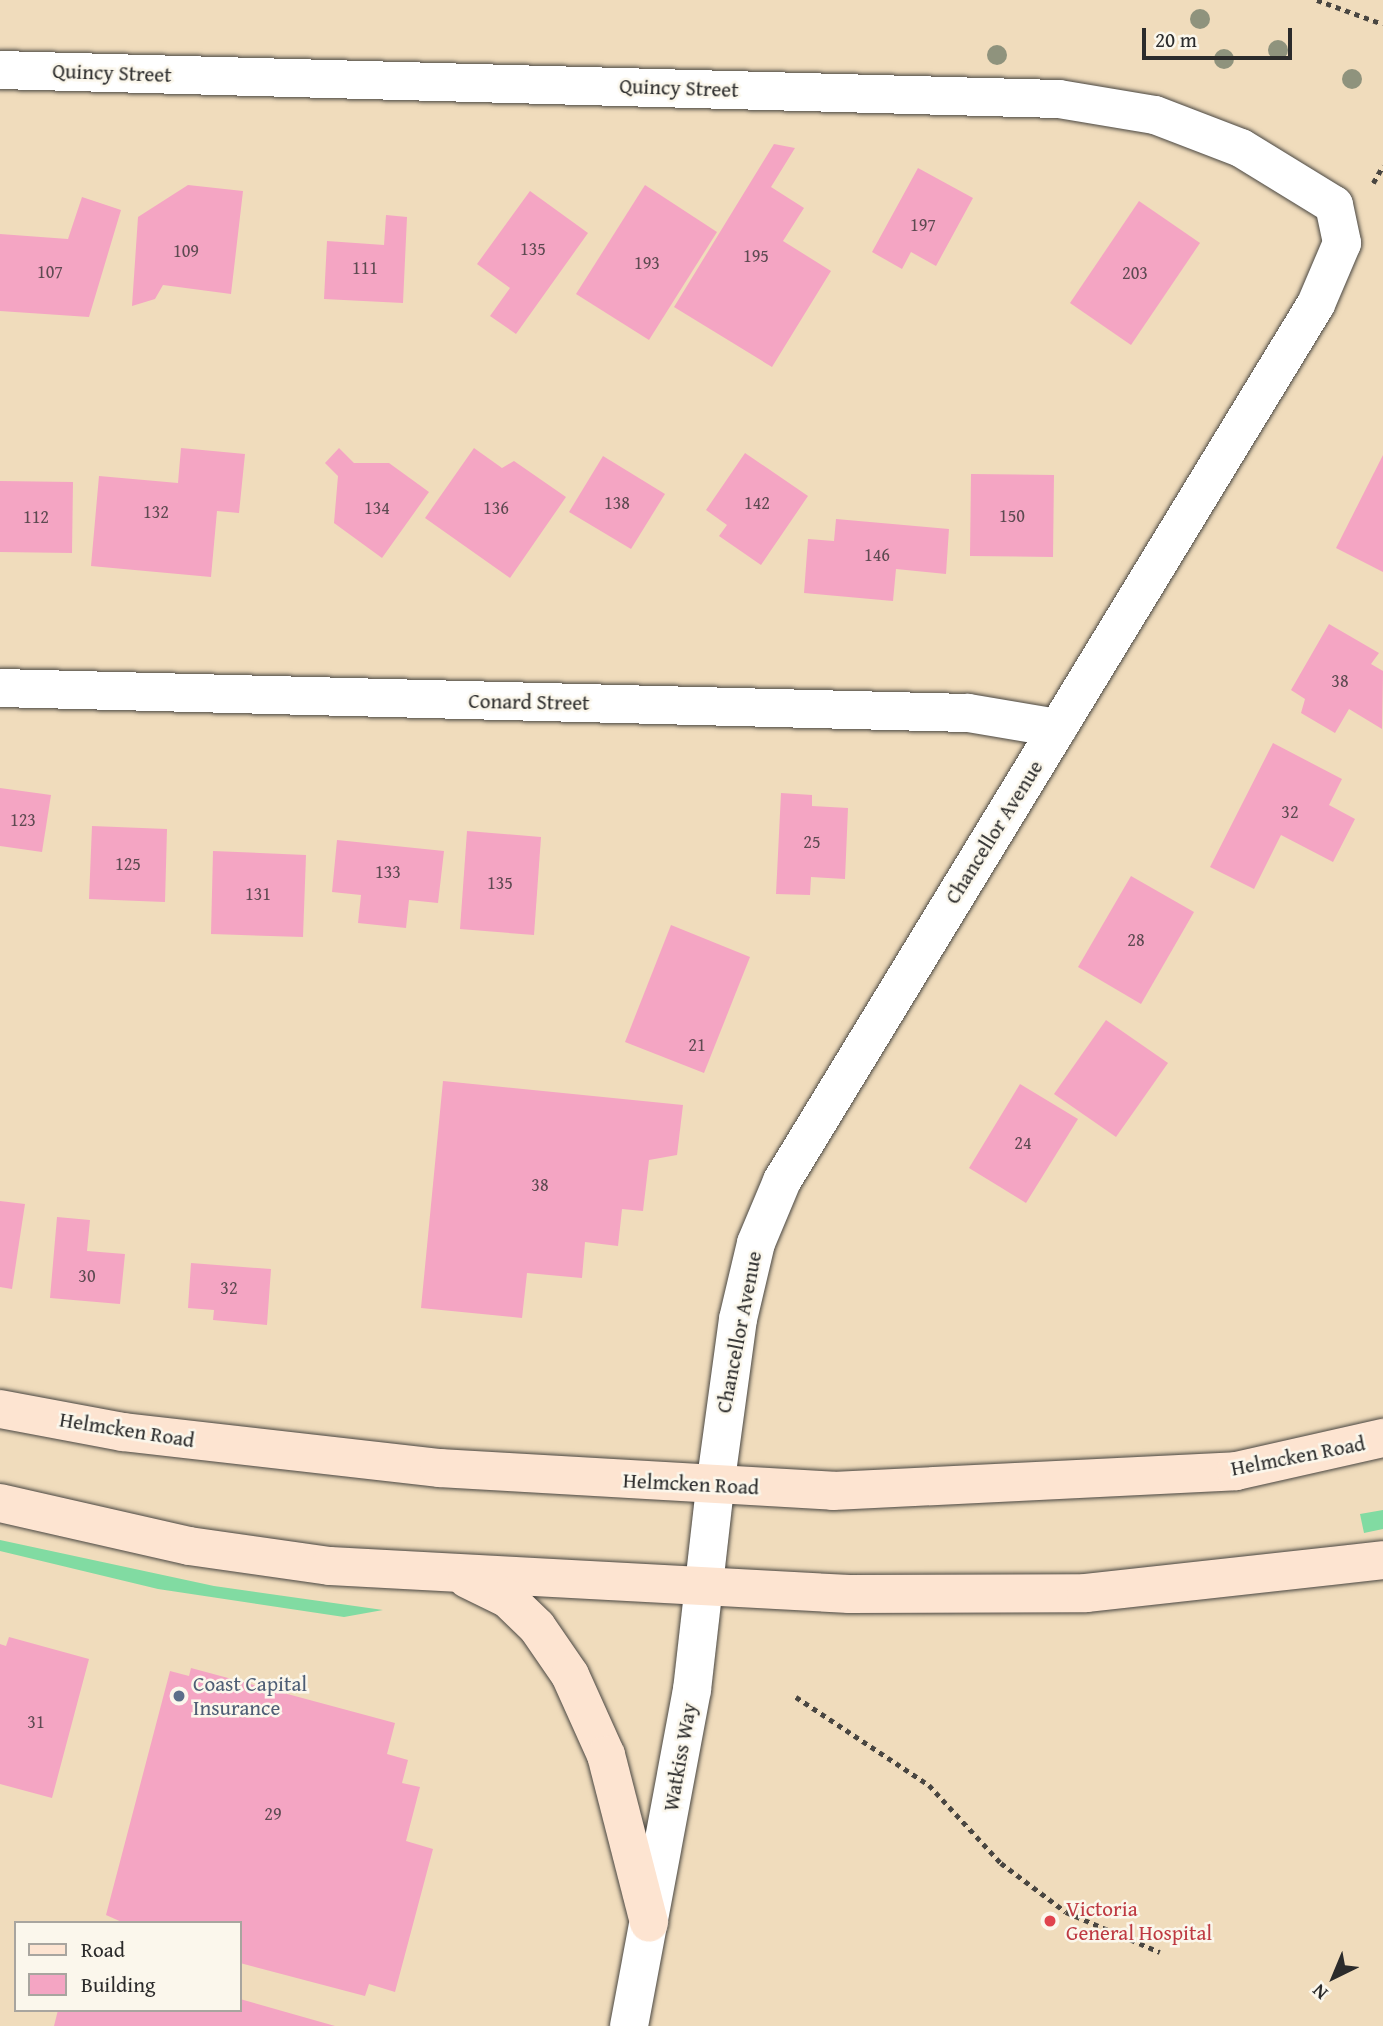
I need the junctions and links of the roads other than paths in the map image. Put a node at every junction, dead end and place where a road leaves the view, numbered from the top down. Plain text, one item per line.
1 (0, 70) edge
2 (1351, 198) joint
3 (0, 688) edge
4 (1058, 728) junction
5 (0, 1409) edge
6 (1383, 1438) edge
7 (715, 1487) junction
8 (0, 1503) edge
9 (1383, 1560) edge
10 (456, 1573) junction
11 (704, 1586) junction
12 (649, 1923) junction
13 (629, 2026) edge

1 - 2 street, Quincy Street
2 - 4 street, Chancellor Avenue
3 - 4 street, Conard Street
4 - 7 street, Chancellor Avenue
5 - 7 main road, Helmcken Road
6 - 7 main road, Helmcken Road
7 - 11 street, Watkiss Way
8 - 10 main road
9 - 11 main road
10 - 11 main road
10 - 12 main road
11 - 12 street, Watkiss Way
12 - 13 street, Watkiss Way

